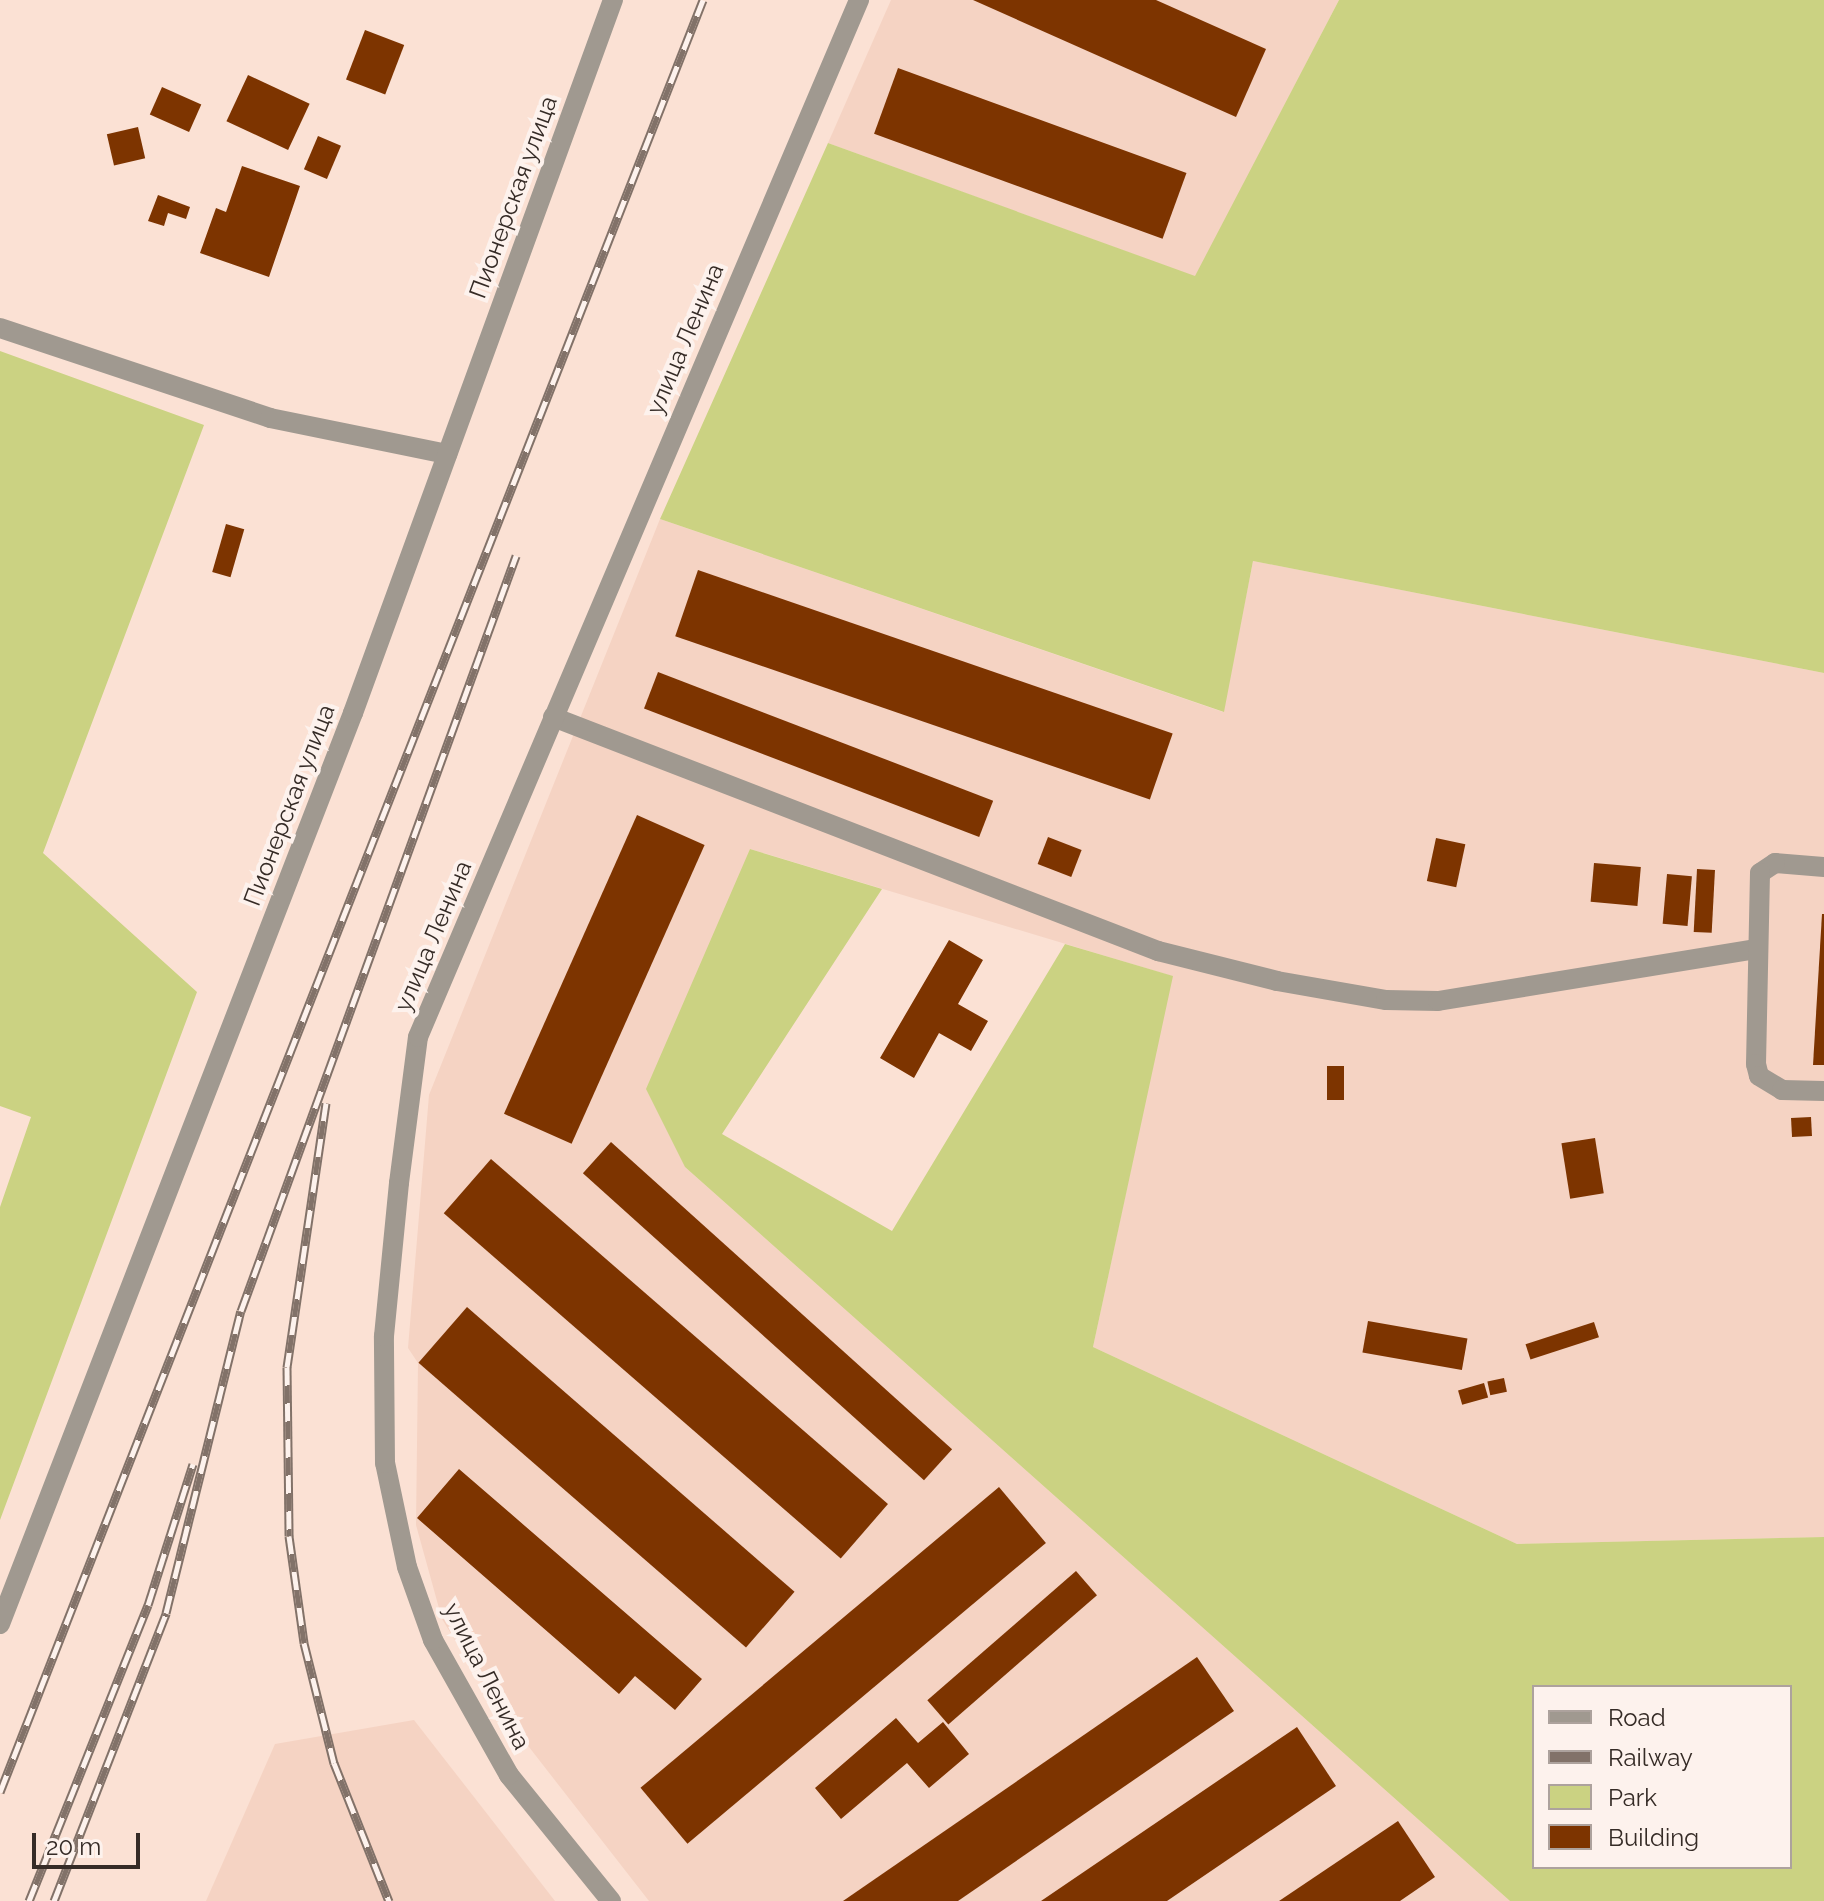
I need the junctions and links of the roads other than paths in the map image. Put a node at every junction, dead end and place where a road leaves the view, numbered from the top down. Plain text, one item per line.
1 (613, 0) edge
2 (859, 0) edge
3 (0, 328) edge
4 (447, 454) junction
5 (553, 717) junction
6 (1824, 867) edge
7 (1757, 949) junction
8 (1824, 1091) edge
9 (0, 1624) edge
10 (611, 1901) edge

1 - 4 street, Пионерская улица
2 - 5 street, улица Ленина
3 - 4 street
4 - 9 street, Пионерская улица
5 - 7 street
5 - 10 street, улица Ленина
6 - 7 street
7 - 8 street

